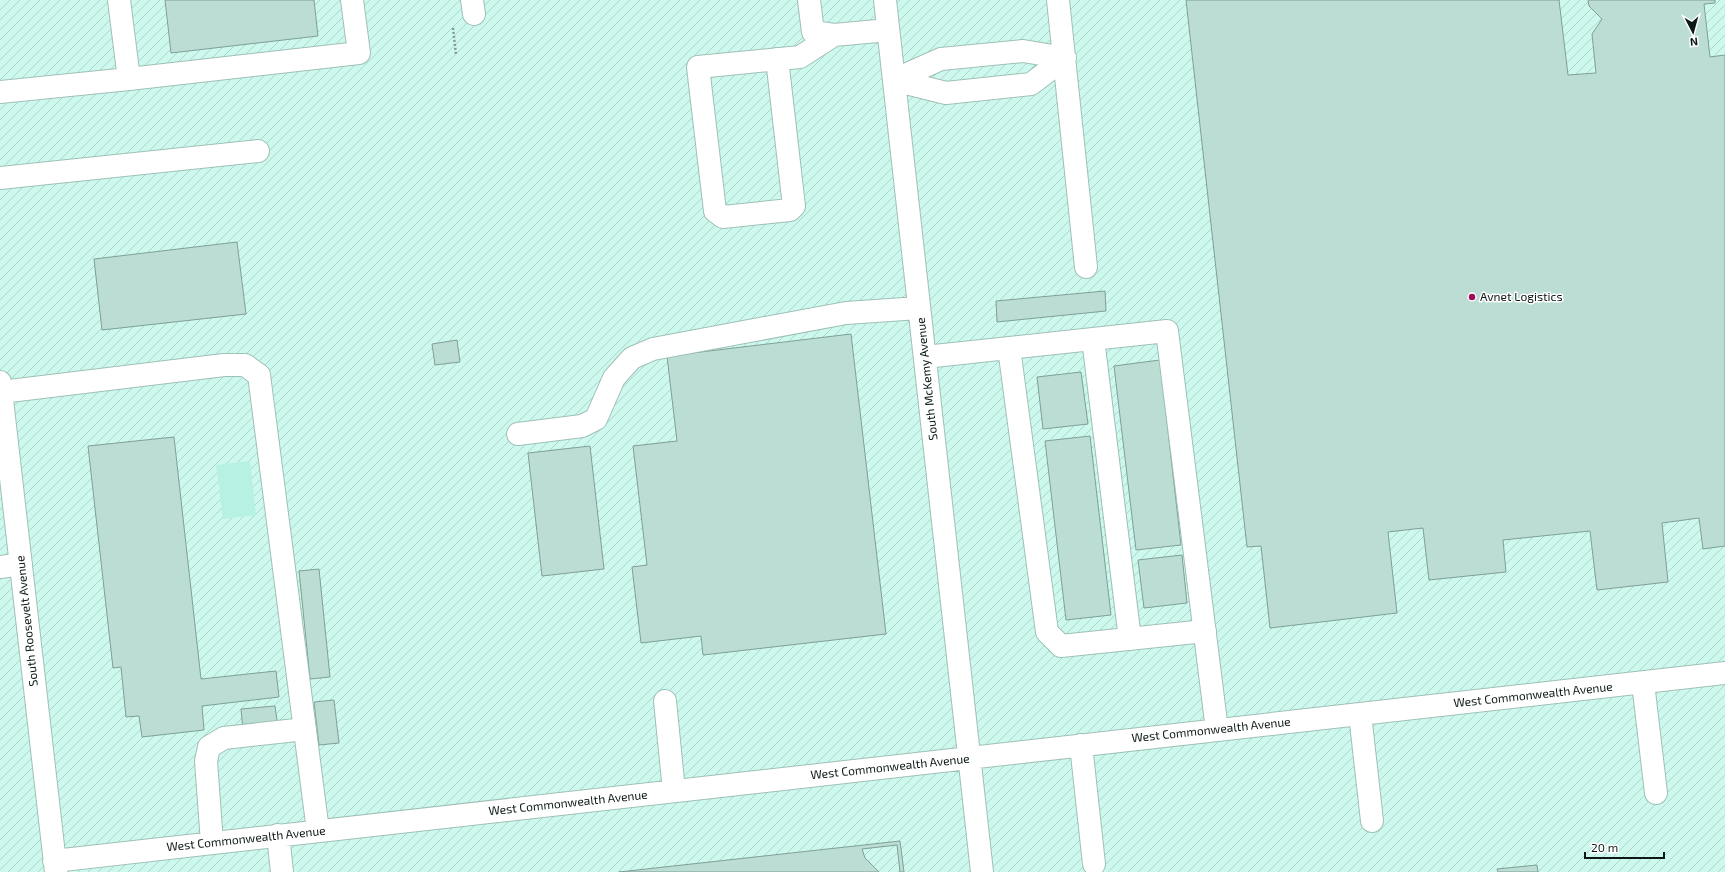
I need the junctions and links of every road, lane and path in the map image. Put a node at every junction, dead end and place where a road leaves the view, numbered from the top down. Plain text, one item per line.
1 (119, 0) edge
2 (352, 0) edge
3 (809, 0) edge
4 (885, 0) edge
5 (1058, 0) edge
6 (888, 30) junction
7 (834, 35) junction
8 (1065, 58) junction
9 (777, 59) junction
10 (129, 79) junction
11 (894, 80) junction
12 (0, 92) edge
13 (258, 151) dead end
14 (0, 178) edge
15 (1086, 267) dead end
16 (920, 308) junction
17 (1093, 339) junction
18 (1009, 348) junction
19 (925, 357) junction
20 (1, 387) edge
21 (518, 434) dead end
22 (10, 566) edge
23 (1205, 631) junction
24 (1130, 639) junction
25 (1725, 673) edge
26 (1643, 683) junction
27 (665, 701) dead end
28 (1360, 714) junction
29 (305, 729) junction
30 (1216, 730) junction
31 (1081, 745) junction
32 (970, 758) junction
33 (674, 791) junction
34 (1656, 793) dead end
35 (1372, 822) dead end
36 (318, 831) junction
37 (278, 835) junction
38 (212, 843) junction
39 (1094, 864) dead end
40 (55, 866) edge
41 (282, 872) edge
42 (982, 872) edge

1 - 10 street
2 - 10 street
3 - 7 street
4 - 6 street, South McKemy Avenue
5 - 8 street
6 - 7 street
6 - 11 street, South McKemy Avenue
7 - 9 street
8 - 11 street
8 - 11 street
8 - 15 street
9 - 9 street
10 - 12 street
11 - 16 street, South McKemy Avenue
13 - 14 street
16 - 19 street, South McKemy Avenue
16 - 21 street
17 - 18 street
17 - 23 street
17 - 24 street
18 - 19 street
18 - 24 street
19 - 32 street, South McKemy Avenue
20 - 22 street, South Roosevelt Avenue
20 - 29 street
22 - 40 street, South Roosevelt Avenue
23 - 24 street
23 - 30 street
25 - 26 street, West Commonwealth Avenue
26 - 28 street, West Commonwealth Avenue
26 - 34 street
27 - 33 street
28 - 30 street, West Commonwealth Avenue
28 - 35 street
29 - 36 street
29 - 38 street
30 - 31 street, West Commonwealth Avenue
31 - 32 street, West Commonwealth Avenue
31 - 39 street
32 - 33 street, West Commonwealth Avenue
32 - 42 street, South McKemy Avenue
33 - 36 street, West Commonwealth Avenue
36 - 37 street, West Commonwealth Avenue
37 - 38 street, West Commonwealth Avenue
37 - 41 street
38 - 40 street, West Commonwealth Avenue

